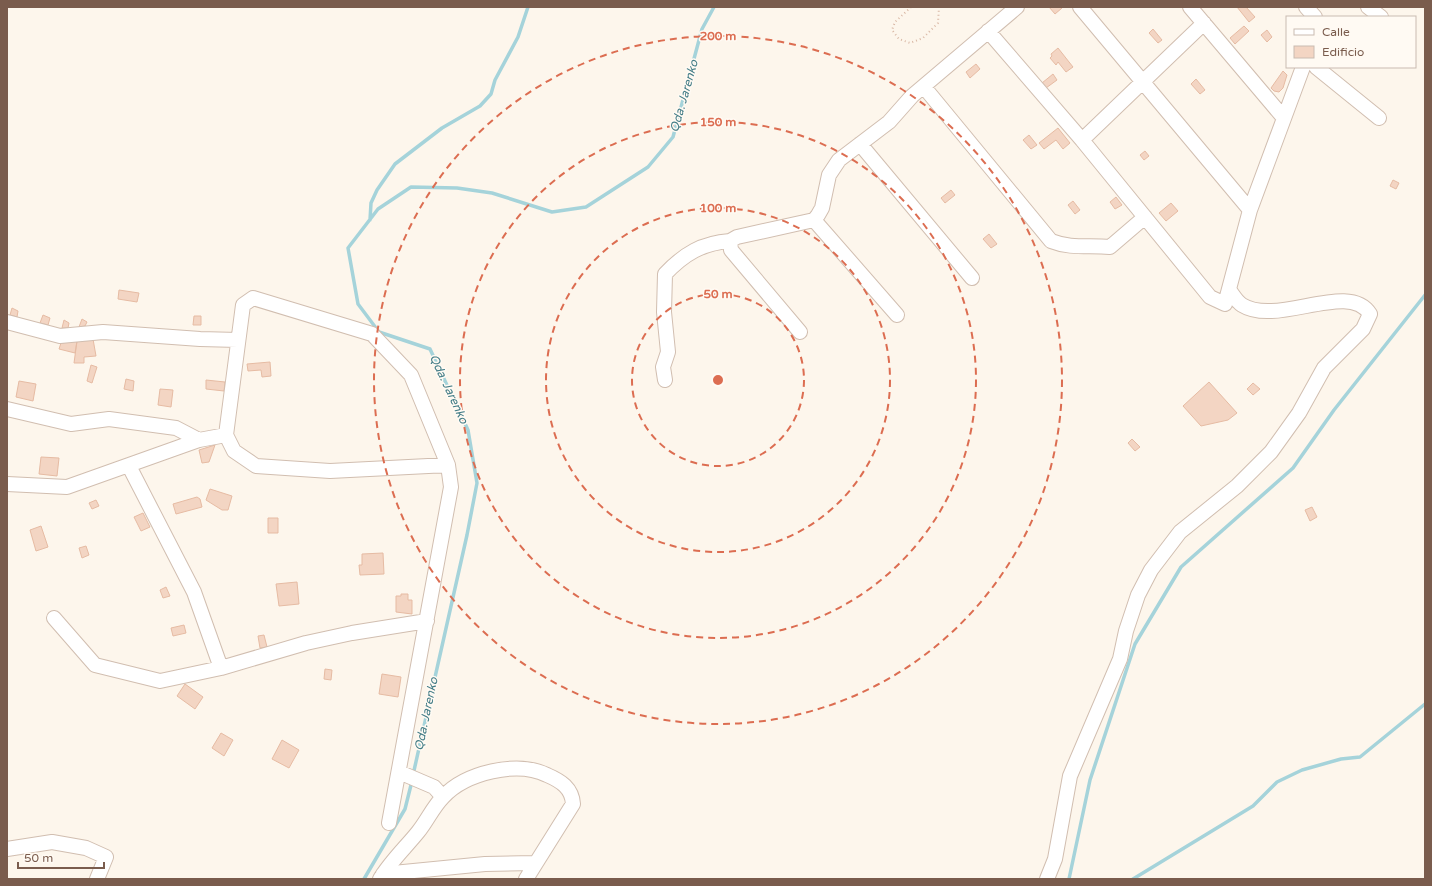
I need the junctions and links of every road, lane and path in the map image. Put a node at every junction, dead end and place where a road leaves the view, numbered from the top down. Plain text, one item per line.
1 (911, 7) edge
2 (939, 7) edge
3 (1017, 7) edge
4 (1080, 7) edge
5 (1190, 7) edge
6 (1306, 7) edge
7 (1323, 7) edge
8 (1368, 7) edge
9 (1314, 16) edge
10 (1318, 16) edge
11 (1380, 16) edge
12 (1204, 23) junction
13 (988, 31) junction
14 (1303, 68) edge
15 (1317, 68) edge
16 (1143, 82) junction
17 (924, 87) junction
18 (1283, 117) junction
19 (1379, 118) dead end
20 (1082, 140) junction
21 (860, 144) junction
22 (1250, 210) junction
23 (1145, 217) junction
24 (814, 220) junction
25 (730, 241) junction
26 (972, 278) dead end
27 (1230, 291) junction
28 (897, 315) dead end
29 (7, 322) edge
30 (800, 332) dead end
31 (238, 340) junction
32 (665, 380) dead end
33 (7, 409) edge
34 (226, 435) junction
35 (199, 440) junction
36 (448, 465) junction
37 (129, 466) junction
38 (7, 484) edge
39 (54, 618) dead end
40 (427, 621) junction
41 (221, 668) junction
42 (400, 772) junction
43 (443, 797) junction
44 (389, 823) dead end
45 (7, 849) edge
46 (534, 863) junction
47 (381, 877) edge
48 (97, 879) edge
49 (526, 879) edge
50 (1047, 879) edge

1 - 2 path
3 - 13 street
4 - 16 street
5 - 12 street
6 - 9 street
7 - 10 street
8 - 11 street
12 - 16 street
12 - 18 street
13 - 17 street
13 - 20 street
14 - 18 street
15 - 19 street
16 - 20 street
16 - 22 street
17 - 21 street
17 - 23 street
18 - 22 street
20 - 23 street
21 - 24 street
21 - 26 street
22 - 27 street
23 - 27 street
24 - 25 street
24 - 28 street
25 - 30 street
25 - 32 street
27 - 50 street
29 - 31 street
31 - 34 street
31 - 36 street
33 - 35 street
34 - 35 street
34 - 36 street
35 - 37 street
36 - 40 street
37 - 38 street
37 - 41 street
39 - 41 street
40 - 41 street
40 - 42 street
42 - 43 street
42 - 44 street
43 - 46 street
43 - 47 street
45 - 48 street
46 - 47 street
46 - 49 street

